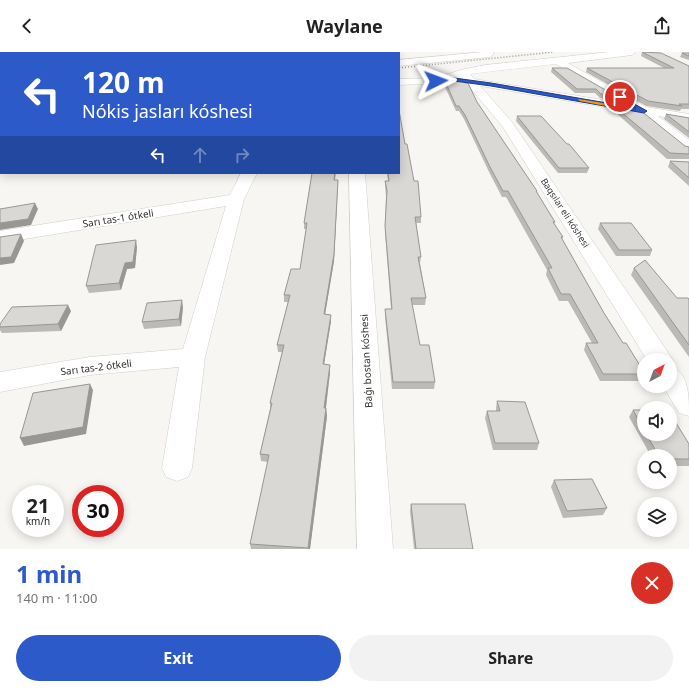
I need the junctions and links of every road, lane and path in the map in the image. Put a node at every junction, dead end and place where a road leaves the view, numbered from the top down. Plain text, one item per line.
1 (632, 52) edge
2 (497, 54) dead end
3 (558, 61) junction
4 (400, 63) edge
5 (467, 77) junction
6 (400, 82) edge
7 (644, 111) junction
8 (689, 118) edge
9 (689, 147) edge
10 (249, 174) edge
11 (357, 174) edge
12 (236, 200) junction
13 (0, 237) edge
14 (655, 353) edge
15 (193, 357) junction
16 (0, 382) edge
17 (677, 386) edge
18 (689, 404) edge
19 (177, 468) dead end
20 (375, 549) edge

1 - 3 street
2 - 4 street
3 - 5 street
3 - 7 street
5 - 6 street
5 - 7 street
5 - 14 street, Baqsılar eli kóshesi
7 - 8 street
7 - 9 street
10 - 12 street
11 - 20 street, Baǵı bostan kóshesi
12 - 13 street, Sarı tas-1 ótkeli
12 - 15 street
15 - 16 street, Sarı tas-2 ótkeli
15 - 19 street
17 - 18 street

